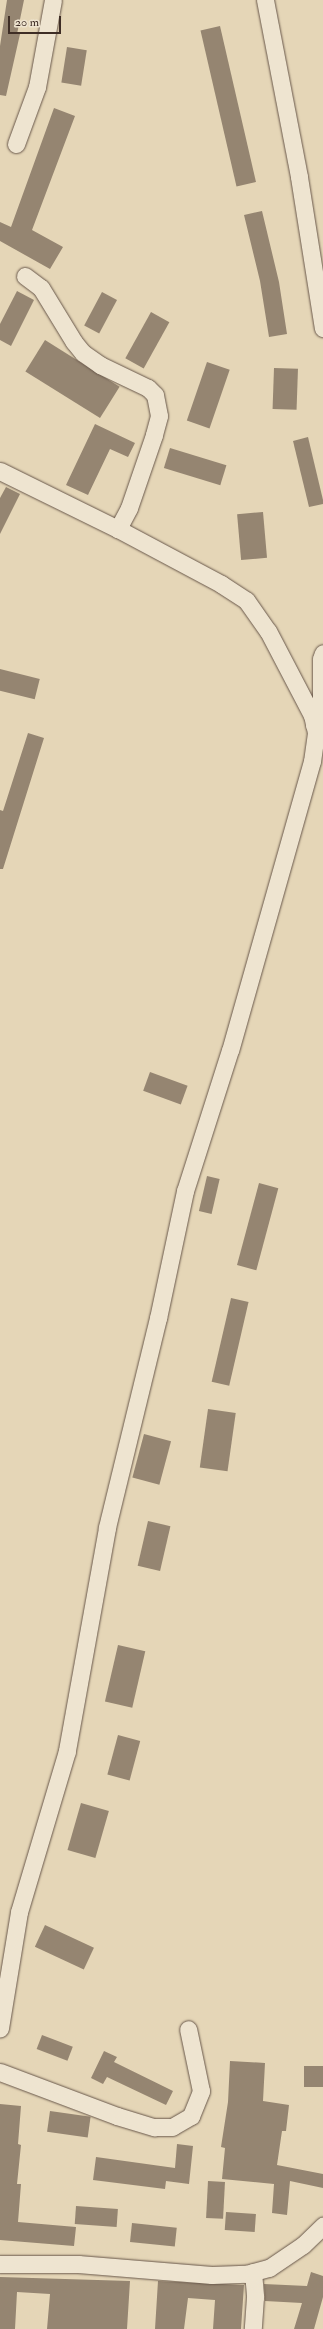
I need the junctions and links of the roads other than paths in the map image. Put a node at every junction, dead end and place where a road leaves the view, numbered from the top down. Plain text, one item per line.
1 (53, 0) edge
2 (265, 0) edge
3 (16, 144) dead end
4 (25, 276) dead end
5 (323, 328) edge
6 (0, 471) edge
7 (118, 529) junction
8 (323, 653) edge
9 (314, 725) junction
10 (0, 2028) edge
11 (188, 2029) dead end
12 (0, 2072) edge
13 (323, 2226) edge
14 (0, 2264) edge
15 (253, 2272) junction
16 (253, 2329) edge

1 - 3 street
2 - 5 street
4 - 7 street
6 - 7 street
7 - 9 street
8 - 9 street
9 - 10 street
11 - 12 street
13 - 15 street
14 - 15 street
15 - 16 street

